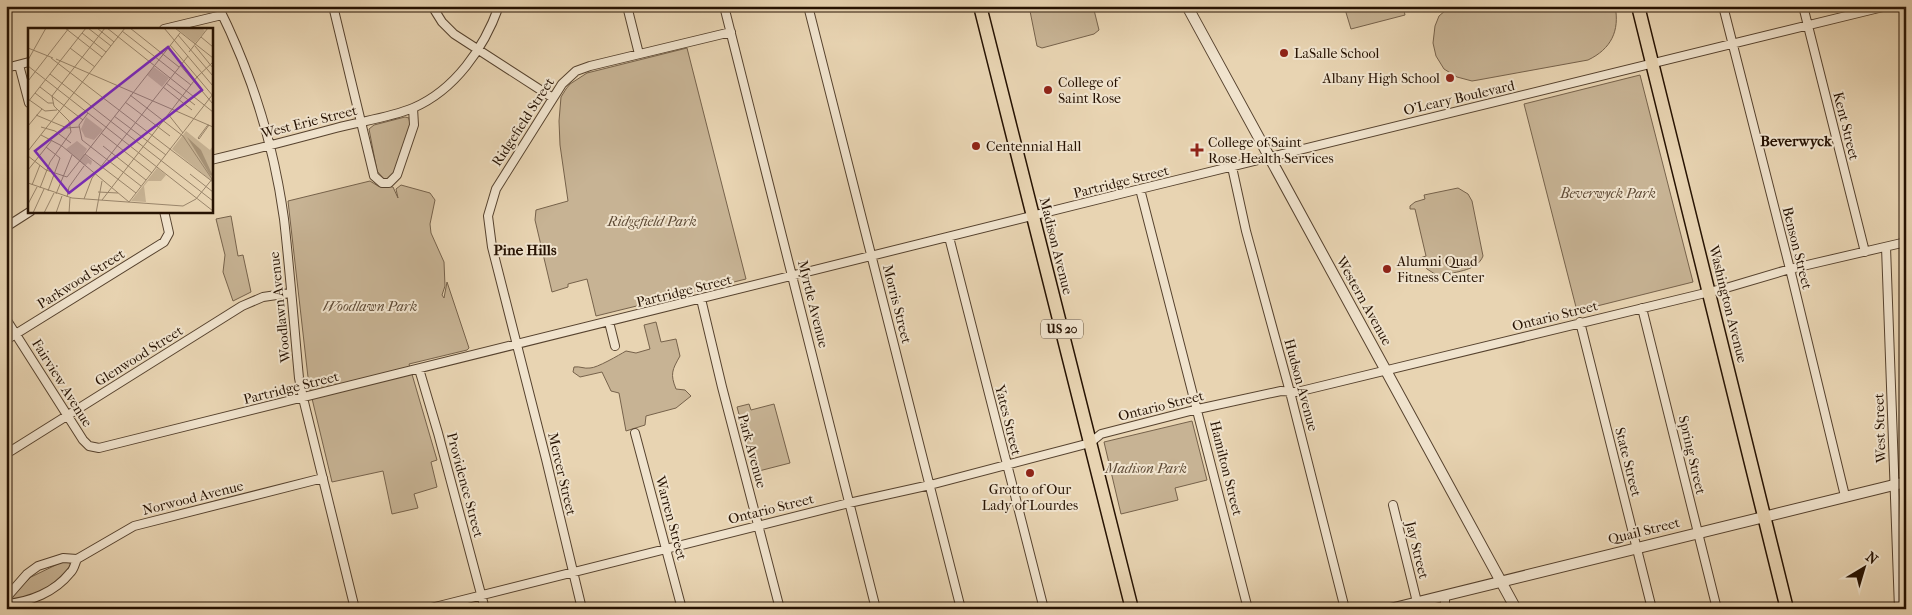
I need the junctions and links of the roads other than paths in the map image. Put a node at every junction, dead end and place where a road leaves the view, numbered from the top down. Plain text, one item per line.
1 (218, 6) edge
2 (332, 6) edge
3 (432, 6) edge
4 (499, 6) edge
5 (627, 6) edge
6 (724, 6) edge
7 (808, 6) edge
8 (980, 6) edge
9 (1187, 6) edge
10 (1638, 6) edge
11 (1723, 6) edge
12 (1803, 6) edge
13 (1886, 6) edge
14 (222, 15) junction
15 (1808, 26) junction
16 (168, 28) edge
17 (731, 32) junction
18 (1732, 44) junction
19 (478, 50) junction
20 (639, 54) junction
21 (28, 62) edge
22 (1653, 63) junction
23 (19, 65) junction
24 (6, 68) edge
25 (553, 98) junction
26 (28, 99) edge
27 (413, 108) junction
28 (362, 121) junction
29 (269, 146) junction
30 (1270, 159) junction
31 (212, 160) edge
32 (1232, 167) junction
33 (1140, 189) junction
34 (30, 212) edge
35 (164, 212) edge
36 (1033, 216) junction
37 (6, 227) edge
38 (950, 237) junction
39 (1906, 242) edge
40 (1886, 247) junction
41 (1865, 252) junction
42 (872, 257) junction
43 (1790, 269) junction
44 (793, 277) junction
45 (1709, 291) junction
46 (290, 293) junction
47 (701, 299) junction
48 (1642, 308) junction
49 (6, 319) edge
50 (609, 322) junction
51 (1580, 322) junction
52 (16, 334) junction
53 (6, 340) edge
54 (518, 345) junction
55 (615, 346) dead end
56 (419, 369) junction
57 (1386, 371) junction
58 (1290, 392) junction
59 (303, 398) junction
60 (1198, 409) junction
61 (67, 415) junction
62 (635, 433) dead end
63 (1090, 443) junction
64 (104, 447) joint
65 (6, 454) edge
66 (1007, 466) junction
67 (323, 478) junction
68 (1906, 482) edge
69 (1894, 484) junction
70 (930, 485) junction
71 (1845, 496) junction
72 (849, 503) junction
73 (1393, 505) dead end
74 (1765, 516) junction
75 (758, 525) junction
76 (1698, 532) junction
77 (667, 548) junction
78 (1636, 548) junction
79 (77, 559) junction
80 (572, 572) junction
81 (1501, 581) junction
82 (1445, 595) junction
83 (482, 596) junction
84 (6, 598) edge
85 (1417, 602) junction
86 (6, 604) edge
87 (355, 609) edge
88 (427, 609) edge
89 (485, 609) edge
90 (582, 609) edge
91 (682, 609) edge
92 (780, 609) edge
93 (876, 609) edge
94 (961, 609) edge
95 (1044, 609) edge
96 (1132, 609) edge
97 (1248, 609) edge
98 (1345, 609) edge
99 (1390, 609) edge
100 (1445, 609) edge
101 (1516, 609) edge
102 (1652, 609) edge
103 (1717, 609) edge
104 (1787, 609) edge
105 (1899, 609) edge

1 - 14 street, Woodlawn Avenue
2 - 28 street
3 - 19 street
4 - 19 street, West Erie Street
5 - 20 street
6 - 17 street, Myrtle Avenue
7 - 42 street, Morris Street
8 - 36 main road, Madison Avenue / US 20
9 - 30 street, Western Avenue
10 - 22 main road, Washington Avenue
11 - 18 street, Benson Street
12 - 15 street, Kent Street
13 - 15 street
14 - 16 street
14 - 29 street, Woodlawn Avenue
15 - 18 street
15 - 41 street, Kent Street
17 - 20 street, Ridgefield Street
17 - 44 street, Myrtle Avenue
18 - 22 street
18 - 43 street, Benson Street
19 - 25 street
19 - 27 street, West Erie Street
20 - 25 street, Ridgefield Street
21 - 23 street
22 - 30 street, O'Leary Boulevard
22 - 45 main road, Washington Avenue
23 - 24 street
23 - 26 street
25 - 54 street, Ridgefield Street
27 - 28 street, West Erie Street
27 - 28 street
28 - 29 street, West Erie Street
29 - 31 street, West Erie Street
29 - 46 street, Woodlawn Avenue
30 - 32 street, Partridge Street
30 - 57 street, Western Avenue
32 - 33 street, Partridge Street
32 - 58 street, Hudson Avenue
33 - 36 street, Partridge Street
33 - 60 street, Hamilton Street
34 - 37 street
35 - 52 street, Parkwood Street
36 - 38 street, Partridge Street
36 - 63 main road, Madison Avenue / US 20
38 - 42 street, Partridge Street
38 - 66 street, Yates Street
39 - 40 street, Ontario Street
40 - 41 street, Ontario Street
40 - 69 street, West Street
41 - 43 street, Ontario Street
42 - 44 street, Partridge Street
42 - 70 street, Morris Street
43 - 45 street, Ontario Street
43 - 71 street, Benson Street
44 - 47 street, Partridge Street
44 - 72 street, Myrtle Avenue
45 - 48 street, Ontario Street
45 - 74 main road, Washington Avenue
46 - 59 street, Woodlawn Avenue
46 - 61 street, Glenwood Street
47 - 50 street, Partridge Street
47 - 75 street, Park Avenue
48 - 51 street, Ontario Street
48 - 76 street, Spring Street
49 - 52 street, Fairview Avenue
50 - 54 street, Partridge Street
50 - 55 street
51 - 57 street, Ontario Street
51 - 78 street, State Street
52 - 53 street, Parkwood Street
52 - 61 street, Fairview Avenue
54 - 56 street, Partridge Street
54 - 80 street, Mercer Street
56 - 59 street, Partridge Street
56 - 83 street, Providence Street
57 - 58 street, Ontario Street
57 - 81 street, Western Avenue
58 - 60 street, Ontario Street
58 - 98 street, Hudson Avenue
59 - 64 street, Partridge Street
59 - 67 street, Woodlawn Avenue
60 - 63 street, Ontario Street
60 - 97 street, Hamilton Street
61 - 64 street, Fairview Avenue
61 - 65 street, Glenwood Street
62 - 77 street, Warren Street
63 - 66 street, Ontario Street
63 - 96 main road, Madison Avenue / US 20
66 - 70 street, Ontario Street
66 - 95 street, Yates Street
67 - 79 street, Norwood Avenue
67 - 87 street, Woodlawn Avenue
68 - 69 street, Quail Street
69 - 71 street, Quail Street
69 - 105 street, West Street
70 - 72 street, Ontario Street
70 - 94 street, Morris Street
71 - 74 street, Quail Street
72 - 75 street, Ontario Street
72 - 93 street, Myrtle Avenue
73 - 85 street, Jay Street
74 - 76 street, Quail Street
74 - 104 main road, Washington Avenue
75 - 77 street, Ontario Street
75 - 92 street, Park Avenue
76 - 78 street, Quail Street
76 - 103 street, Spring Street
77 - 80 street, Ontario Street
77 - 91 street, Warren Street
78 - 81 street, Quail Street
78 - 102 street, State Street
79 - 84 street, Norwood Avenue
79 - 86 street, Norwood Avenue
80 - 83 street, Ontario Street
80 - 90 street, Mercer Street
81 - 82 street, Quail Street
81 - 101 street, Western Avenue
82 - 85 street, Quail Street
82 - 100 street
83 - 88 street, Ontario Street
83 - 89 street, Providence Street
85 - 99 street, Quail Street

